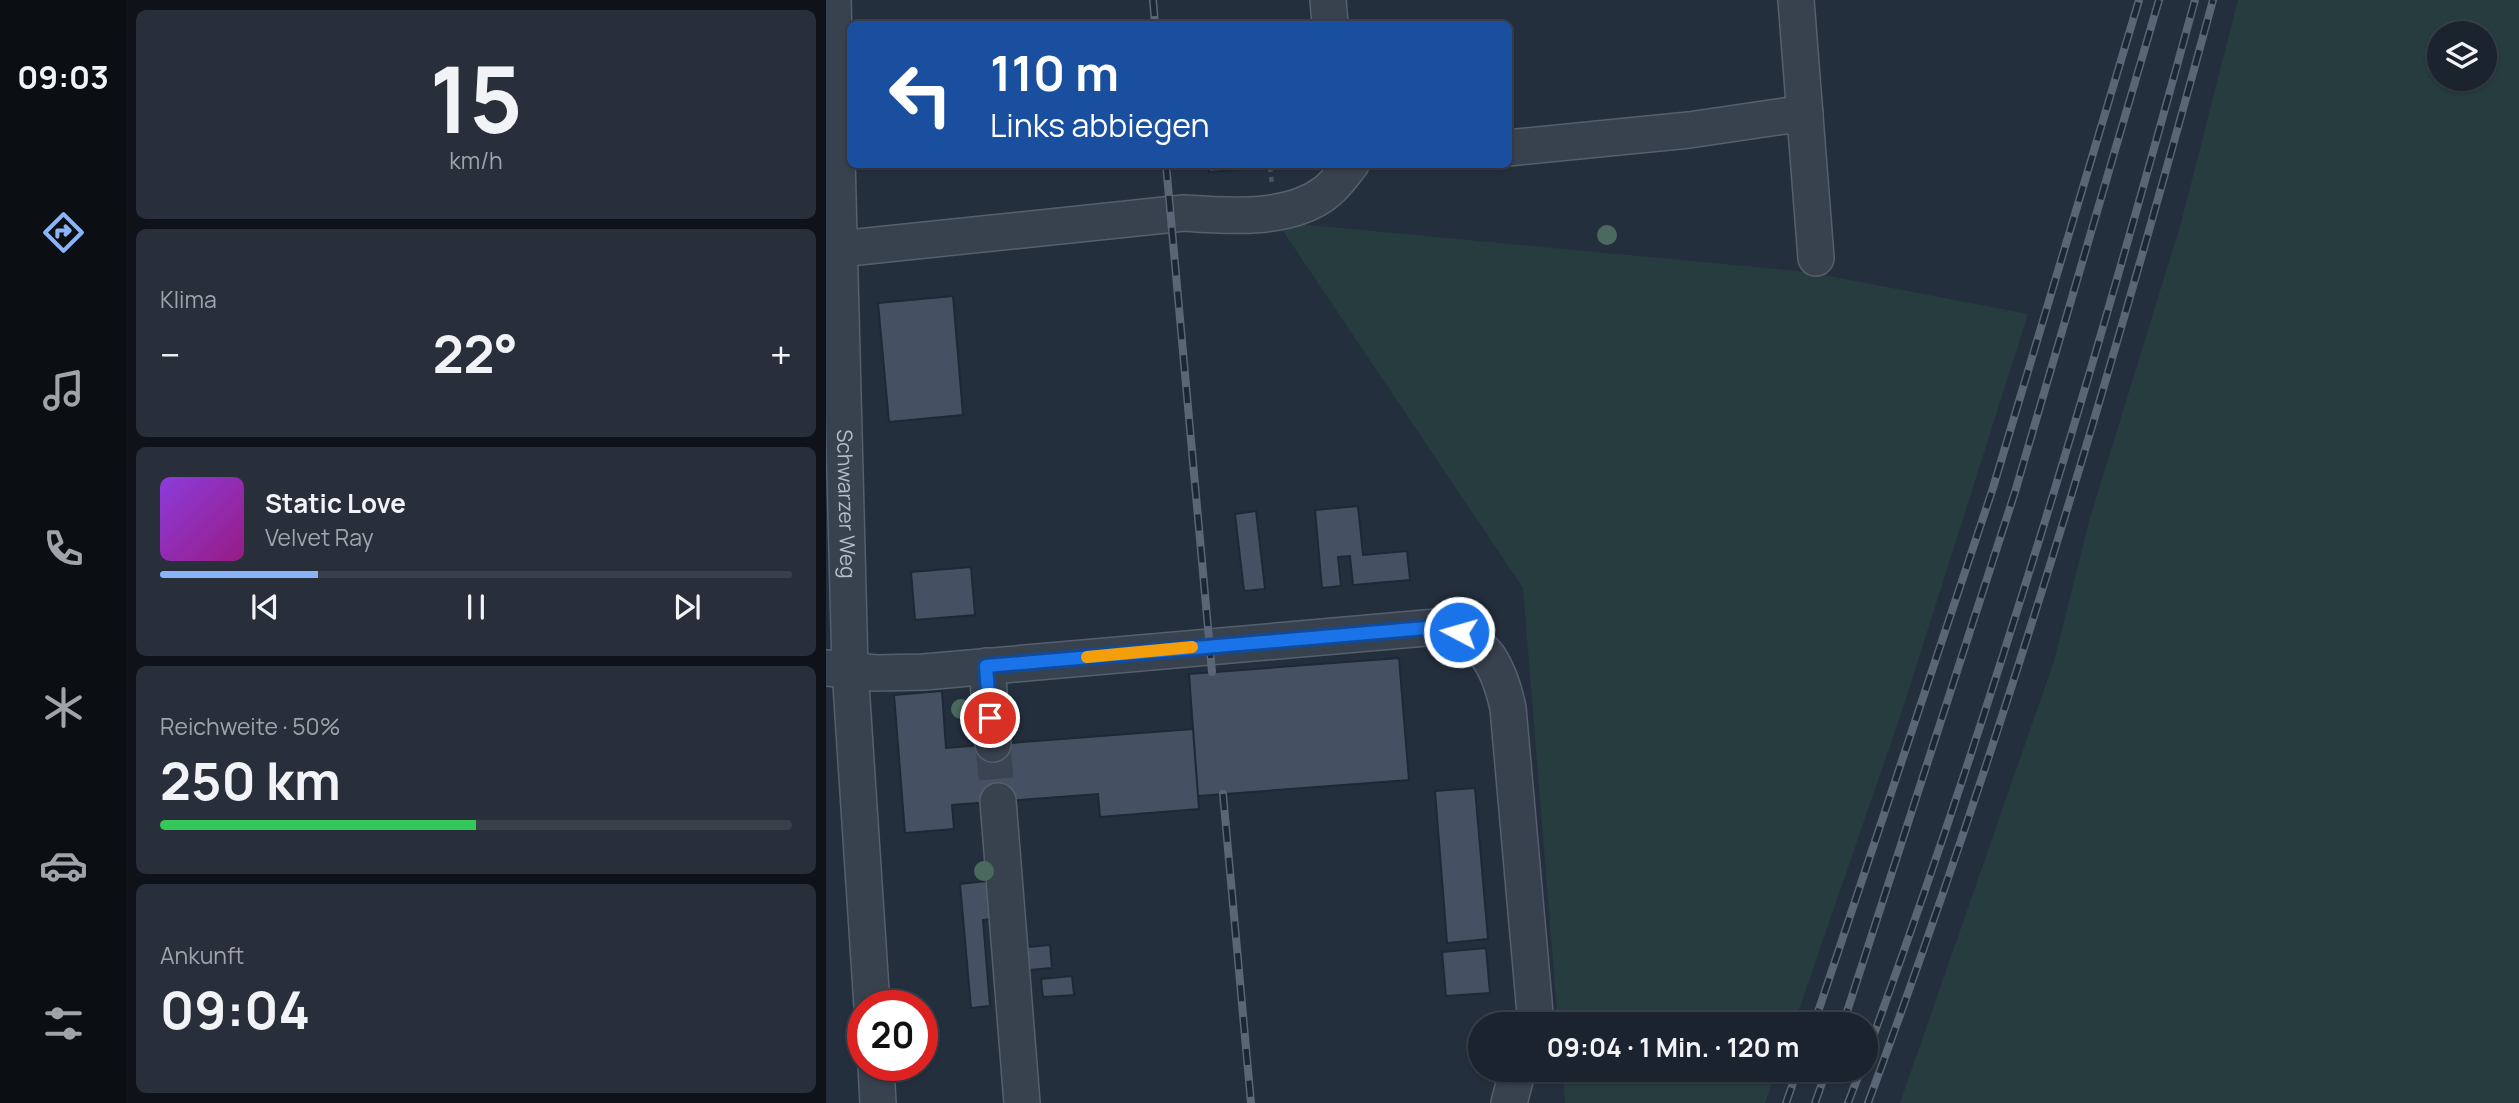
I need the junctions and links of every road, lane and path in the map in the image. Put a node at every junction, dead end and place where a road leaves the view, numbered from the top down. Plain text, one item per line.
1 (833, 0) edge
2 (1328, 0) edge
3 (1796, 0) edge
4 (1330, 21) edge
5 (1805, 113) junction
6 (1512, 148) edge
7 (1347, 168) edge
8 (839, 249) junction
9 (1816, 258) dead end
10 (986, 666) junction
11 (838, 669) edge
12 (993, 744) tunnel mouth
13 (998, 802) tunnel mouth
14 (870, 990) edge
15 (1535, 1012) edge
16 (877, 1081) edge
17 (1514, 1082) edge
18 (878, 1103) edge
19 (1022, 1103) edge
20 (1508, 1103) edge

1 - 8 lane, Schwarzer Weg
2 - 4 lane
3 - 5 lane
5 - 6 lane
5 - 9 lane
7 - 8 lane
8 - 11 lane, Schwarzer Weg
10 - 11 lane
10 - 12 lane
10 - 15 lane
11 - 14 lane, Schwarzer Weg
13 - 19 lane
16 - 18 lane
17 - 20 lane

